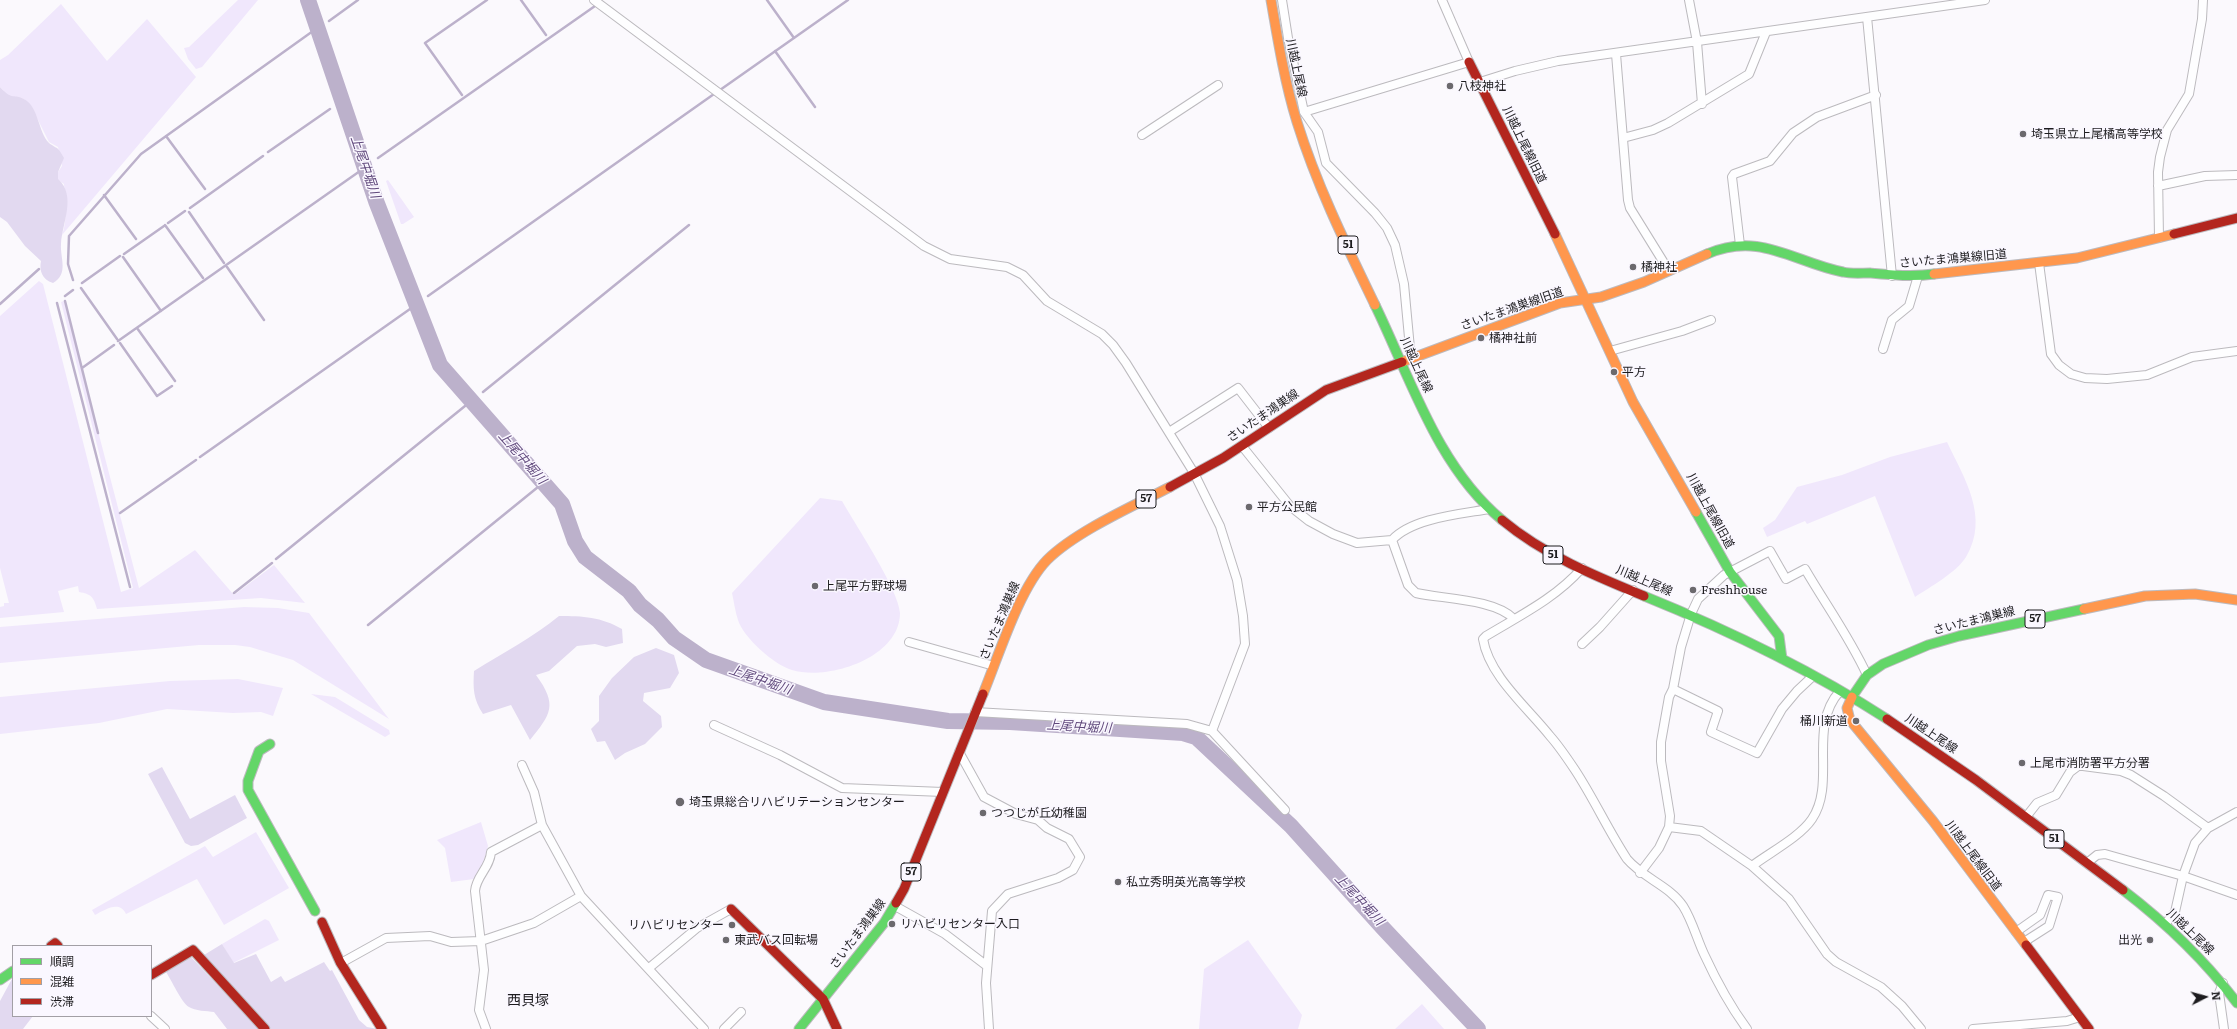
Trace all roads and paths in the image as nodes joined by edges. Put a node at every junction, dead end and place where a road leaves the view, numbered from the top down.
1 (594, 0) edge
2 (1271, 0) edge
3 (1282, 0) edge
4 (1442, 0) edge
5 (1689, 0) edge
6 (1985, 0) edge
7 (2203, 0) edge
8 (1867, 17) junction
9 (1766, 32) junction
10 (1697, 42) junction
11 (1616, 54) junction
12 (1469, 62) junction
13 (1480, 82) junction
14 (1218, 85) dead end
15 (1876, 95) junction
16 (1702, 104) junction
17 (1304, 112) junction
18 (1142, 135) dead end
19 (1623, 138) junction
20 (2237, 175) edge
21 (2158, 186) junction
22 (2237, 218) edge
23 (2159, 238) junction
24 (1740, 245) junction
25 (2040, 263) junction
26 (1669, 271) junction
27 (1892, 276) junction
28 (1918, 276) junction
29 (1587, 299) junction
30 (1711, 320) dead end
31 (1883, 349) dead end
32 (1610, 351) junction
33 (2237, 351) edge
34 (1411, 359) junction
35 (1402, 362) junction
36 (1269, 428) junction
37 (1169, 432) junction
38 (1242, 446) junction
39 (1194, 474) junction
40 (1489, 509) junction
41 (1392, 540) junction
42 (1582, 568) junction
43 (1730, 572) junction
44 (1634, 590) junction
45 (2237, 600) edge
46 (1691, 614) junction
47 (1514, 619) junction
48 (910, 642) dead end
49 (1582, 644) dead end
50 (1782, 659) junction
51 (994, 666) junction
52 (1867, 675) junction
53 (1813, 676) junction
54 (1673, 689) junction
55 (1840, 691) junction
56 (1852, 697) junction
57 (974, 715) junction
58 (714, 725) dead end
59 (1212, 731) junction
60 (270, 744) dead end
61 (959, 752) junction
62 (522, 764) dead end
63 (943, 792) junction
64 (1285, 810) dead end
65 (2237, 812) edge
66 (2026, 817) junction
67 (542, 825) junction
68 (1670, 827) junction
69 (2208, 828) junction
70 (2087, 863) junction
71 (1752, 866) junction
72 (1640, 873) junction
73 (2183, 876) junction
74 (2237, 895) edge
75 (581, 896) junction
76 (895, 906) junction
77 (731, 909) joint
78 (315, 911) dead end
79 (322, 922) dead end
80 (2166, 923) junction
81 (2016, 932) junction
82 (481, 941) junction
83 (2024, 942) junction
84 (341, 963) junction
85 (987, 966) junction
86 (649, 968) junction
87 (12, 972) edge
88 (152, 974) edge
89 (0, 980) edge
90 (2223, 983) junction
91 (823, 999) junction
92 (2237, 1003) edge
93 (741, 1012) dead end
94 (152, 1017) edge
95 (2080, 1017) junction
96 (165, 1029) edge
97 (265, 1029) edge
98 (382, 1029) edge
99 (486, 1029) edge
100 (704, 1029) edge
101 (724, 1029) edge
102 (799, 1029) edge
103 (837, 1029) edge
104 (988, 1029) edge
105 (1747, 1029) edge
106 (1921, 1029) edge
107 (1973, 1029) edge
108 (2089, 1029) edge
109 (2224, 1029) edge

1 - 37 street
2 - 35 main road, 川越上尾線 / 51
3 - 17 street
4 - 12 street, 川越上尾線旧道
5 - 10 street
6 - 8 street
7 - 21 street
8 - 9 street
8 - 15 street
9 - 10 street
9 - 16 street
10 - 11 street
10 - 16 street
11 - 13 street
11 - 19 street
12 - 13 main road, 川越上尾線旧道
12 - 17 street
13 - 29 main road, 川越上尾線旧道
14 - 18 street
15 - 24 street
15 - 27 street
16 - 19 street
17 - 34 street
19 - 26 street
20 - 21 street
21 - 23 street
22 - 23 main road, さいたま鴻巣線旧道
23 - 25 main road, さいたま鴻巣線旧道
24 - 26 main road, さいたま鴻巣線旧道
24 - 27 main road, さいたま鴻巣線旧道
25 - 28 main road, さいたま鴻巣線旧道
25 - 33 street
26 - 29 main road, さいたま鴻巣線旧道
27 - 28 main road, さいたま鴻巣線旧道
28 - 31 street
29 - 32 main road, 川越上尾線旧道
29 - 34 main road, さいたま鴻巣線旧道
30 - 32 street
32 - 43 main road, 川越上尾線旧道
34 - 35 main road, さいたま鴻巣線旧道
35 - 36 main road, さいたま鴻巣線 / 57
35 - 40 main road, 川越上尾線 / 51
36 - 37 street
36 - 38 main road, さいたま鴻巣線 / 57
37 - 39 street
38 - 39 main road, さいたま鴻巣線 / 57
38 - 41 street
39 - 51 main road, さいたま鴻巣線 / 57
39 - 59 street
40 - 41 street
40 - 42 main road, 川越上尾線 / 51
41 - 47 street
42 - 44 main road, 川越上尾線 / 51
42 - 47 street
43 - 46 street
43 - 50 main road, 川越上尾線旧道
43 - 52 street
44 - 46 main road, 川越上尾線 / 51
44 - 49 street
45 - 52 main road, さいたま鴻巣線 / 57
46 - 50 main road, 川越上尾線 / 51
46 - 54 street
47 - 72 street
48 - 51 street
50 - 53 main road, 川越上尾線 / 51
51 - 57 main road, さいたま鴻巣線 / 57
52 - 56 main road, さいたま鴻巣線 / 57
53 - 54 street
53 - 55 main road, 川越上尾線 / 51
54 - 68 street
55 - 56 main road, 川越上尾線 / 51
55 - 71 street
56 - 66 main road, 川越上尾線 / 51
56 - 81 main road, 川越上尾線旧道
57 - 59 street
57 - 61 main road, さいたま鴻巣線 / 57
58 - 63 street
59 - 64 street
60 - 78 main road
61 - 63 main road, さいたま鴻巣線 / 57
61 - 85 street
62 - 67 street
63 - 76 main road, さいたま鴻巣線 / 57
65 - 69 street
66 - 69 street
66 - 70 main road, 川越上尾線 / 51
67 - 75 street
67 - 82 street
68 - 71 street
68 - 72 street
69 - 73 street
70 - 73 street
70 - 80 main road, 川越上尾線 / 51
71 - 106 street
72 - 105 street
73 - 74 street
73 - 80 street
75 - 82 street
75 - 86 street
76 - 85 street
76 - 91 main road, さいたま鴻巣線 / 57
77 - 86 street
77 - 91 main road
79 - 84 main road
80 - 90 main road, 川越上尾線 / 51
81 - 83 main road, 川越上尾線旧道
81 - 83 street
82 - 84 street
82 - 99 street
83 - 95 main road, 川越上尾線旧道
84 - 98 main road
85 - 104 street
86 - 100 street
87 - 89 main road
88 - 97 main road
90 - 92 main road, 川越上尾線 / 51
90 - 109 street
91 - 102 main road, さいたま鴻巣線 / 57
91 - 103 main road
93 - 101 street
94 - 96 street
95 - 107 street
95 - 108 main road, 川越上尾線旧道

